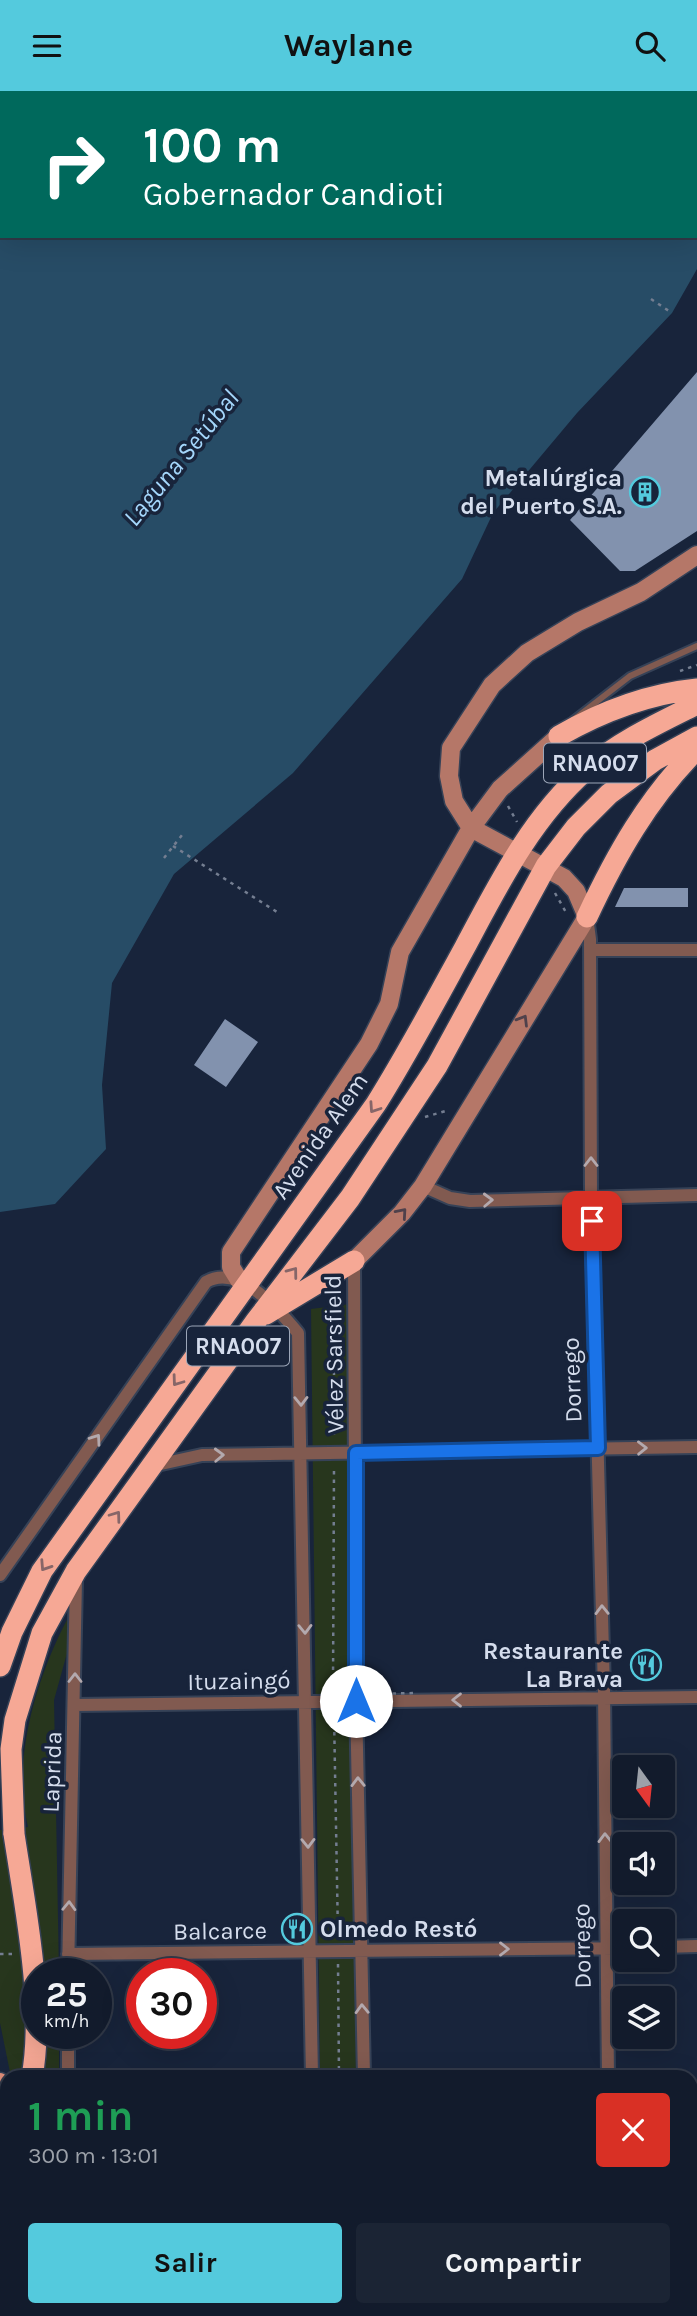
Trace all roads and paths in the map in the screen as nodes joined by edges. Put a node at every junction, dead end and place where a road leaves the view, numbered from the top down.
1 (651, 299) dead end
2 (672, 313) dead end
3 (697, 555) edge
4 (697, 646) edge
5 (697, 689) edge
6 (697, 704) edge
7 (559, 736) junction
8 (697, 737) edge
9 (697, 749) edge
10 (471, 828) junction
11 (182, 835) dead end
12 (173, 846) junction
13 (516, 851) junction
14 (164, 858) dead end
15 (545, 866) junction
16 (278, 912) dead end
17 (587, 917) junction
18 (590, 950) junction
19 (697, 950) edge
20 (423, 1186) junction
21 (697, 1195) edge
22 (591, 1196) junction
23 (354, 1261) junction
24 (243, 1283) junction
25 (268, 1310) junction
26 (334, 1319) dead end
27 (697, 1447) edge
28 (598, 1448) junction
29 (334, 1452) junction
30 (302, 1453) junction
31 (356, 1453) junction
32 (152, 1466) junction
33 (76, 1571) junction
34 (0, 1575) edge
35 (6, 1640) edge
36 (0, 1666) edge
37 (416, 1693) dead end
38 (697, 1697) edge
39 (333, 1698) junction
40 (604, 1700) junction
41 (356, 1701) junction
42 (306, 1702) junction
43 (75, 1705) junction
44 (697, 1946) edge
45 (675, 1947) edge
46 (361, 1949) junction
47 (607, 1949) junction
48 (612, 1949) edge
49 (338, 1950) junction
50 (309, 1951) junction
51 (0, 1954) edge
52 (14, 1954) dead end
53 (68, 1954) junction
54 (68, 1958) edge
55 (68, 2049) edge
56 (33, 2070) edge
57 (68, 2070) edge
58 (312, 2070) edge
59 (339, 2070) edge
60 (364, 2070) edge
61 (608, 2070) edge

1 - 2 path
3 - 10 street
4 - 7 lane
5 - 7 highway
6 - 13 highway, Avenida Alem / RNA007
7 - 10 street
8 - 15 highway, RNA007
9 - 17 highway
10 - 13 street, Dorrego
10 - 24 street
11 - 12 path
12 - 14 path
12 - 16 path
13 - 15 street, Dorrego
13 -> 24 highway, Avenida Alem / RNA007
15 - 17 street, Dorrego
25 -> 15 highway, RNA007
17 - 18 street, Dorrego
20 -> 17 street
18 - 19 street
22 -> 18 street, Dorrego
20 -> 22 street
23 -> 20 street
21 - 22 street
22 - 28 street, Dorrego
23 - 25 highway
23 - 31 street, Vélez Sarsfield
24 - 25 street
34 -> 24 street
24 -> 35 highway, Avenida Alem / RNA007
25 -> 30 street, Vélez Sarsfield
25 - 32 highway, RNA007
26 - 29 path
28 -> 27 street
28 - 31 street
40 -> 28 street, Dorrego
29 - 30 street
29 - 31 street
29 - 39 path
32 -> 30 street
30 -> 42 street, Vélez Sarsfield
31 - 41 street, Vélez Sarsfield
33 -> 32 highway, RNA007
43 -> 33 street, Laprida
33 - 56 highway, RNA007, bridge
35 - 36 highway, Avenida Alem
37 - 39 path, bridge
38 - 40 street, Ituzaingó
39 - 41 street, Ituzaingó
39 - 42 street, Ituzaingó
39 - 49 path
40 -> 41 street, Ituzaingó
47 -> 40 street, Dorrego
46 -> 41 street, Vélez Sarsfield
42 - 43 street, Ituzaingó
42 -> 50 street, Vélez Sarsfield
53 -> 43 street, Laprida
44 - 45 street
46 -> 47 street, Balcarce
46 - 49 street, Balcarce
60 -> 46 street, Vélez Sarsfield
47 - 48 street, Balcarce
47 - 61 street, Dorrego
49 - 50 street, Balcarce
49 - 59 path
50 - 53 street, Balcarce
50 - 58 street, Vélez Sarsfield
51 - 52 path
53 - 54 street, Laprida
55 - 57 street

